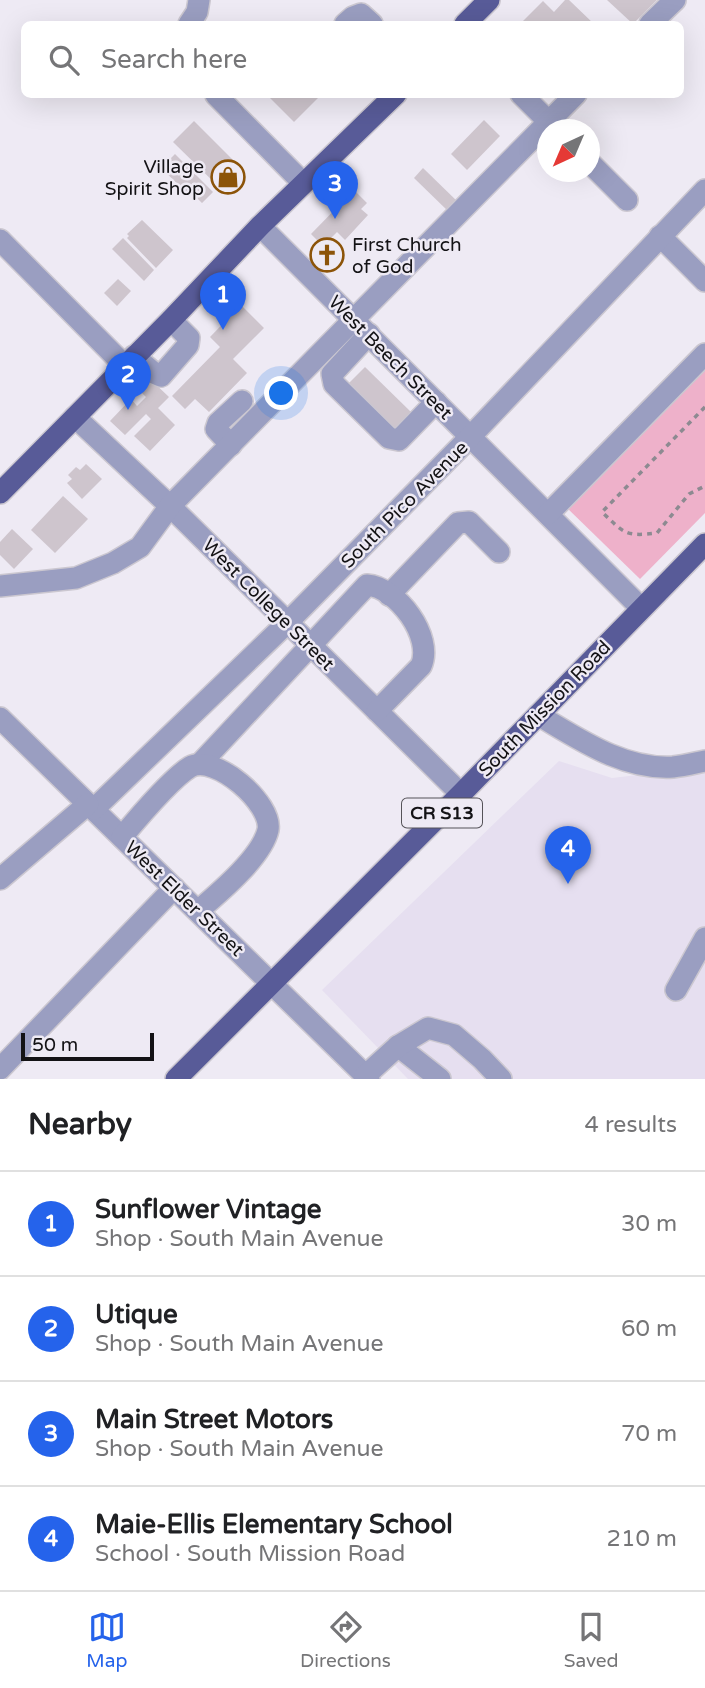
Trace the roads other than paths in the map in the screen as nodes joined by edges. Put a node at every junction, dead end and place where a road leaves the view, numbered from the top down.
1 (199, 0) edge
2 (489, 0) edge
3 (675, 0) edge
4 (191, 21) edge
5 (348, 21) edge
6 (369, 21) edge
7 (468, 21) edge
8 (653, 21) edge
9 (219, 98) edge
10 (389, 98) edge
11 (525, 98) edge
12 (573, 98) edge
13 (547, 119) edge
14 (557, 119) edge
15 (537, 142) edge
16 (600, 173) edge
17 (303, 183) junction
18 (705, 190) edge
19 (626, 200) dead end
20 (260, 226) junction
21 (660, 236) junction
22 (0, 240) edge
23 (705, 281) edge
24 (172, 320) junction
25 (362, 328) junction
26 (705, 354) edge
27 (130, 361) junction
28 (242, 401) dead end
29 (436, 402) junction
30 (75, 417) junction
31 (470, 437) junction
32 (231, 445) junction
33 (0, 492) edge
34 (170, 506) junction
35 (548, 514) junction
36 (705, 544) edge
37 (499, 552) dead end
38 (0, 586) edge
39 (389, 594) junction
40 (641, 608) junction
41 (288, 622) junction
42 (311, 646) junction
43 (377, 711) junction
44 (538, 715) junction
45 (0, 718) edge
46 (705, 761) edge
47 (200, 764) junction
48 (461, 794) junction
49 (91, 806) junction
50 (122, 837) junction
51 (0, 879) edge
52 (174, 888) junction
53 (198, 911) junction
54 (705, 938) edge
55 (270, 982) junction
56 (676, 990) dead end
57 (398, 1046) junction
58 (0, 1069) edge
59 (367, 1077) edge
60 (176, 1079) edge
61 (440, 1079) edge
62 (501, 1079) edge

1 - 4 street
2 - 7 main road
3 - 8 street
5 - 6 street
9 - 17 street
10 - 17 main road
11 - 13 street
12 - 14 street
15 - 25 street
16 - 19 street
17 - 20 main road
18 - 21 street, South Pico Avenue
20 - 24 main road
20 - 25 street, West Beech Street
21 - 23 street
21 - 31 street, South Pico Avenue
22 - 27 street
24 - 27 main road
24 - 27 street
25 - 29 street, West Beech Street
25 - 29 street
25 - 32 street
26 - 35 street
27 - 30 main road
28 - 32 street
29 - 31 street, West Beech Street
30 - 33 main road
30 - 34 street, West College Street
31 - 35 street, West Beech Street
31 - 41 street, South Pico Avenue
32 - 34 street
34 - 38 street
34 - 41 street, West College Street
35 - 40 street, West Beech Street
36 - 40 main road, South Mission Road / CR S13
37 - 39 street
39 - 42 street
39 - 43 street
40 - 44 main road, South Mission Road / CR S13
41 - 42 street, West College Street
41 - 49 street, South Pico Avenue
42 - 43 street, West College Street
42 - 47 street
43 - 48 street, West College Street
44 - 46 street
44 - 48 main road, South Mission Road / CR S13
45 - 49 street, West Elder Street
47 - 50 street
47 - 53 street
48 - 55 main road, South Mission Road / CR S13
49 - 50 street, West Elder Street
49 - 51 street, South Pico Avenue
50 - 52 street, West Elder Street
52 - 53 street, West Elder Street
52 - 58 street
53 - 55 street, West Elder Street
54 - 56 street
55 - 59 street, West Elder Street
55 - 60 main road, South Mission Road / CR S13
57 - 59 street
57 - 61 street
57 - 62 street

